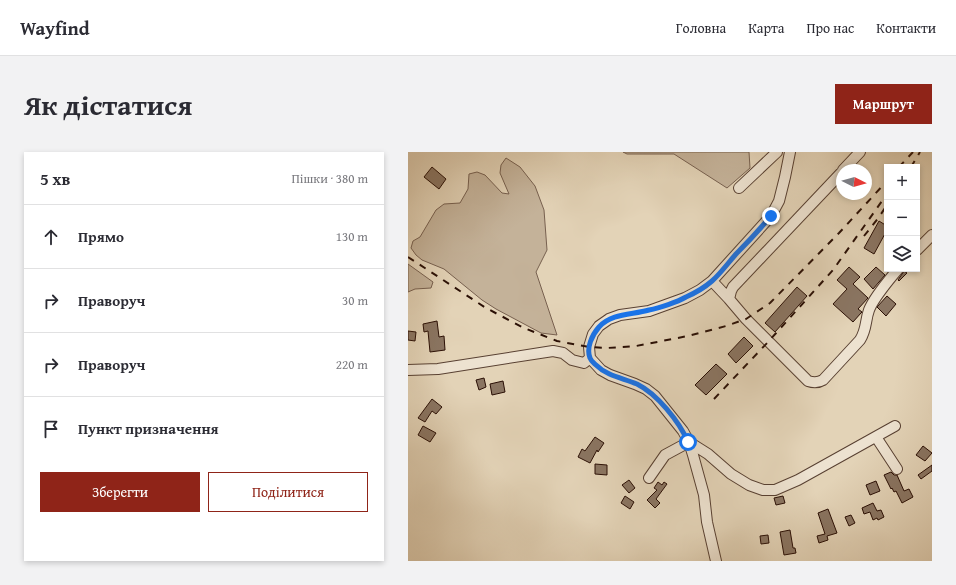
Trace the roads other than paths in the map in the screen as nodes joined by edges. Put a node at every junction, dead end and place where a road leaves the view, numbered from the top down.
1 (776, 152) edge
2 (790, 152) edge
3 (860, 152) edge
4 (849, 164) edge
5 (836, 178) edge
6 (739, 188) dead end
7 (932, 235) edge
8 (920, 247) edge
9 (896, 272) edge
10 (712, 281) junction
11 (729, 299) junction
12 (590, 358) junction
13 (408, 370) edge
14 (895, 426) dead end
15 (876, 437) junction
16 (688, 442) junction
17 (897, 469) dead end
18 (649, 478) dead end
19 (716, 561) edge

1 - 6 street
2 - 10 street
3 - 4 street
5 - 11 street
7 - 8 street
9 - 11 street
10 - 11 street
10 - 12 street
12 - 13 street
12 - 16 street
14 - 15 street
15 - 16 street
15 - 17 street
16 - 18 street
16 - 19 street

